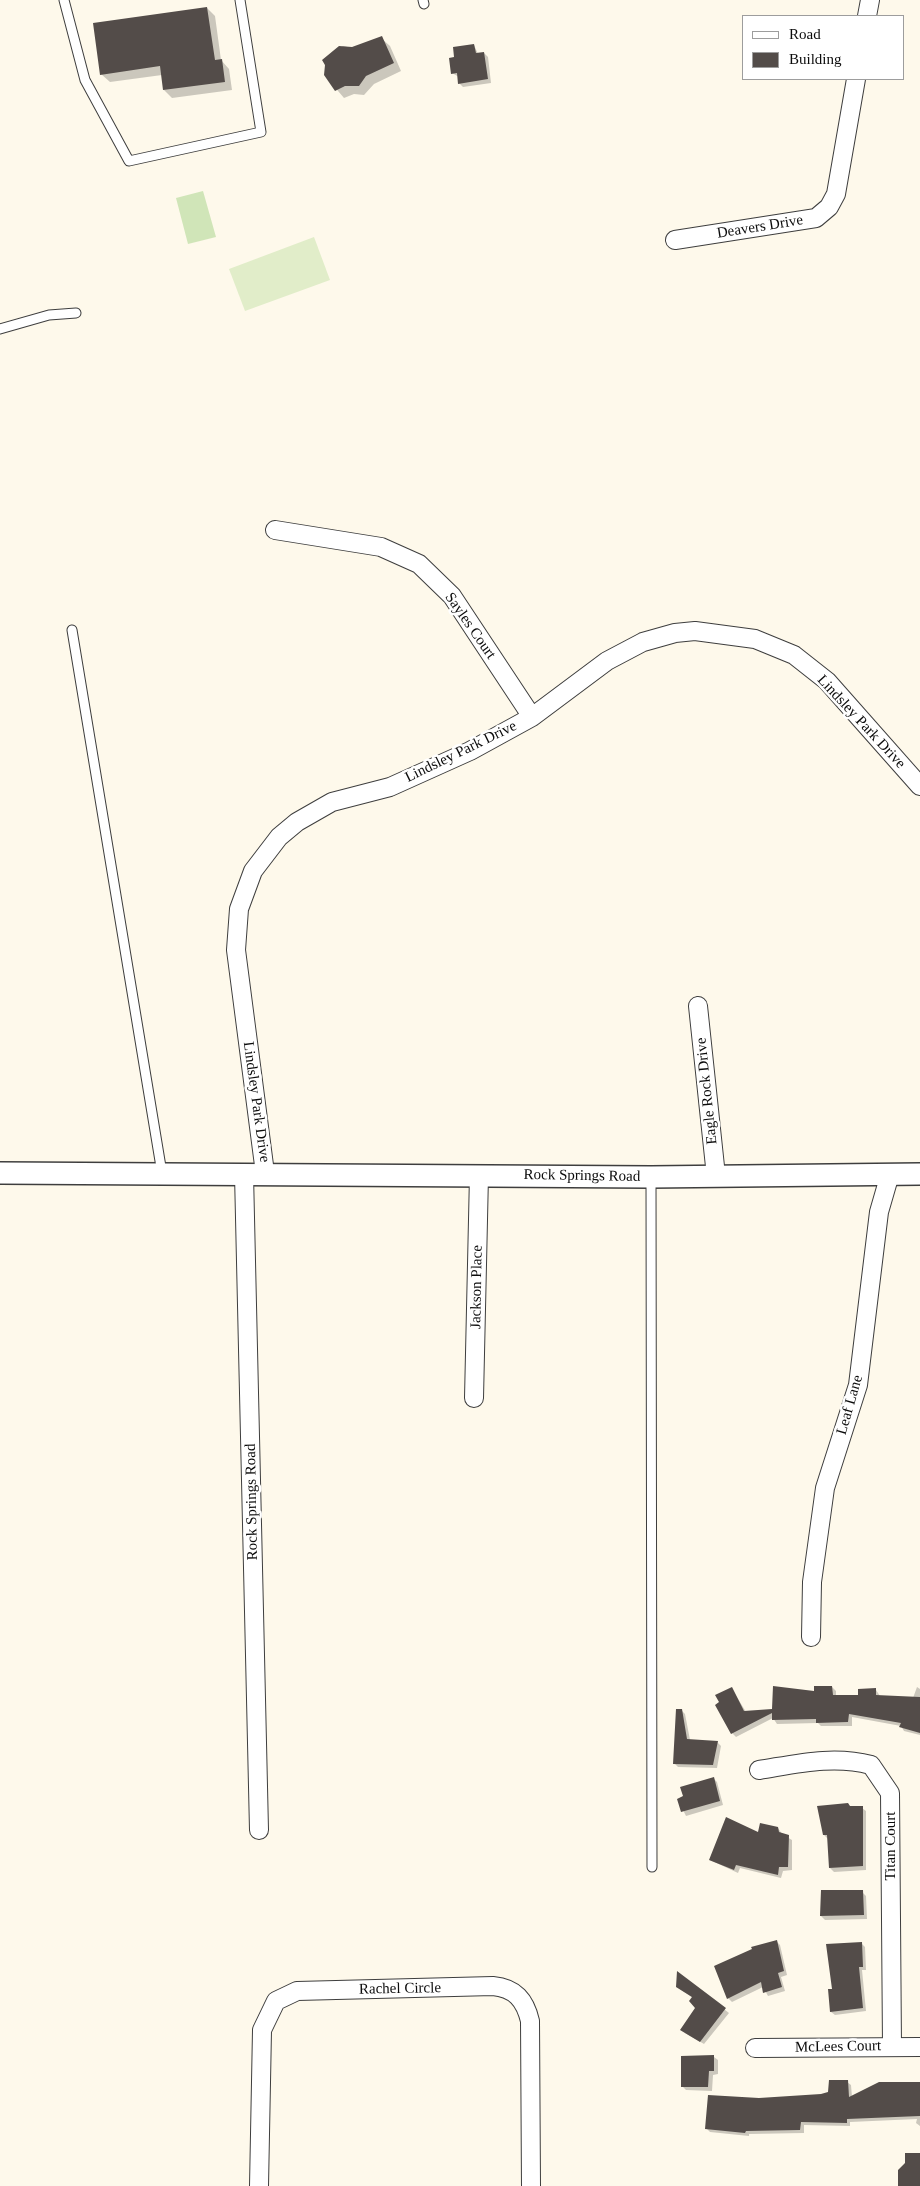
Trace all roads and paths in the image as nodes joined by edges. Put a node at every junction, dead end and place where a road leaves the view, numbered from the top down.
1 (64, 0) edge
2 (240, 0) edge
3 (870, 0) edge
4 (867, 15) edge
5 (856, 80) edge
6 (675, 240) dead end
7 (76, 313) dead end
8 (0, 329) edge
9 (274, 530) dead end
10 (72, 630) dead end
11 (532, 717) junction
12 (920, 786) edge
13 (698, 1006) dead end
14 (0, 1173) edge
15 (162, 1173) junction
16 (266, 1173) junction
17 (244, 1174) junction
18 (890, 1174) junction
19 (920, 1174) edge
20 (479, 1175) junction
21 (716, 1176) junction
22 (651, 1177) junction
23 (474, 1398) dead end
24 (811, 1636) dead end
25 (758, 1770) dead end
26 (259, 1830) dead end
27 (652, 1867) dead end
28 (892, 2047) junction
29 (920, 2047) edge
30 (756, 2048) dead end
31 (259, 2186) edge
32 (531, 2186) edge

1 - 2 lane
3 - 4 street
5 - 6 street, Deavers Drive
7 - 8 lane
9 - 11 street, Sayles Court
10 - 15 lane
11 - 12 street, Lindsley Park Drive
11 - 16 street, Lindsley Park Drive
13 - 21 street, Eagle Rock Drive
14 - 15 street, Rock Springs Road
15 - 17 street, Rock Springs Road
16 - 17 street, Rock Springs Road
16 - 20 street, Rock Springs Road
17 - 26 street, Rock Springs Road
18 - 19 street, Rock Springs Road
18 - 21 street, Rock Springs Road
18 - 24 street, Leaf Lane
20 - 22 street, Rock Springs Road
20 - 23 street, Jackson Place
21 - 22 street, Rock Springs Road
22 - 27 lane
25 - 28 street, Titan Court
28 - 29 street, McLees Court
28 - 30 street, McLees Court
31 - 32 street, Rachel Circle

